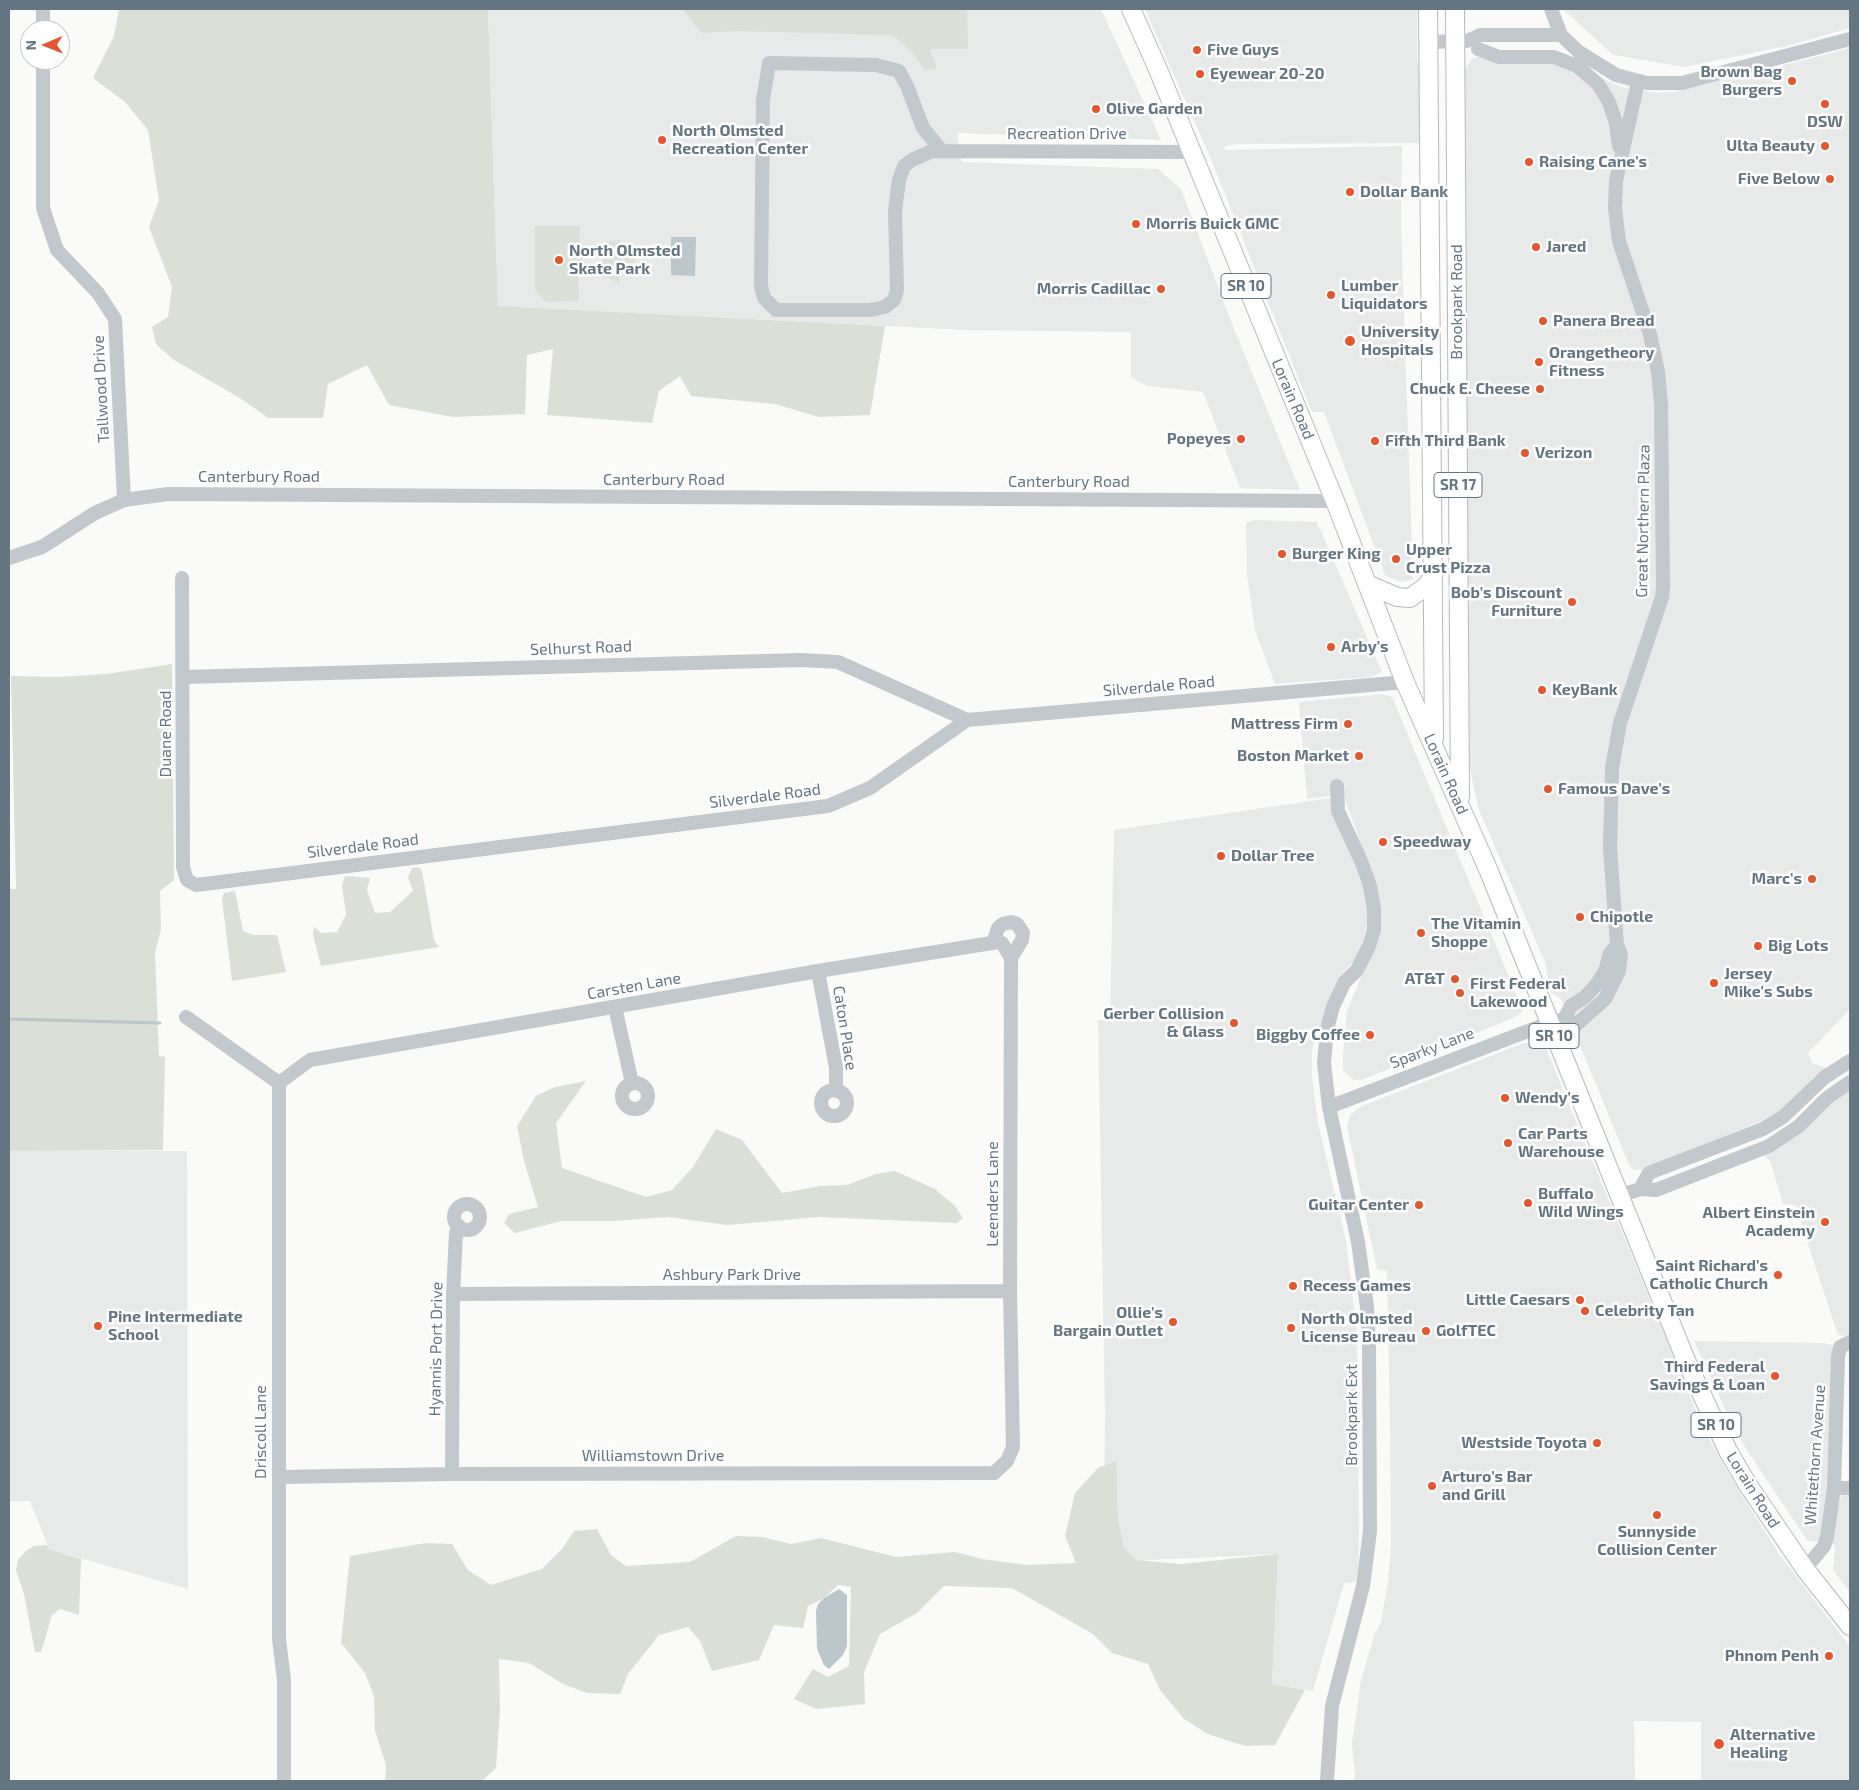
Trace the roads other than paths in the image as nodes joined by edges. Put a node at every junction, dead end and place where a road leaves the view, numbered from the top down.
1 (1131, 9) edge
2 (1428, 9) edge
3 (1455, 9) edge
4 (1551, 9) edge
5 (1561, 35) junction
6 (1850, 39) edge
7 (1428, 42) junction
8 (1467, 44) junction
9 (1575, 49) junction
10 (43, 70) edge
11 (1638, 82) junction
12 (942, 151) junction
13 (1192, 152) junction
14 (1621, 157) junction
15 (124, 500) junction
16 (1335, 501) junction
17 (9, 558) edge
18 (1433, 577) junction
19 (182, 578) dead end
20 (1367, 584) junction
21 (184, 677) junction
22 (1405, 682) junction
23 (967, 720) junction
24 (1434, 747) junction
25 (1338, 786) dead end
26 (1460, 805) junction
27 (196, 885) joint
28 (998, 943) junction
29 (1011, 958) junction
30 (818, 971) junction
31 (615, 1007) junction
32 (186, 1016) dead end
33 (1556, 1021) junction
34 (1850, 1061) edge
35 (1850, 1082) edge
36 (279, 1083) junction
37 (632, 1083) dead end
38 (836, 1091) dead end
39 (1329, 1108) junction
40 (1640, 1188) junction
41 (1619, 1196) junction
42 (458, 1226) dead end
43 (1010, 1291) junction
44 (453, 1294) junction
45 (1850, 1342) edge
46 (1013, 1447) joint
47 (452, 1474) junction
48 (279, 1477) junction
49 (1834, 1488) junction
50 (1850, 1488) edge
51 (1805, 1569) junction
52 (1850, 1626) edge
53 (284, 1781) edge
54 (1327, 1781) edge

1 - 13 main road, Lorain Road / SR 10
2 - 7 main road, Brookpark Road / SR 17
3 - 8 main road, Brookpark Road / SR 17
4 - 5 street
5 - 8 street
5 - 9 street
6 - 11 street
7 - 8 street
7 - 18 main road, Brookpark Road / SR 17
8 - 9 street
8 - 14 street, Great Northern Plaza
8 - 26 main road, Brookpark Road / SR 17
9 - 11 street
10 - 15 street, Tallwood Drive
11 - 14 street, Great Northern Plaza
12 - 12 street, Recreation Drive
12 - 13 street, Recreation Drive
13 - 16 main road, Lorain Road / SR 10
14 - 33 street, Great Northern Plaza
15 - 16 street, Canterbury Road
15 - 17 street, Canterbury Road
16 - 20 main road, Lorain Road / SR 10
18 - 20 main road
18 - 24 main road, Brookpark Road / SR 17
19 - 21 street, Duane Road
20 - 22 main road, Lorain Road / SR 10
21 - 23 street, Selhurst Road
21 - 27 street, Duane Road
22 - 23 street, Silverdale Road
22 - 24 main road, Lorain Road / SR 10
23 - 27 street, Silverdale Road
24 - 26 main road, Lorain Road / SR 10
25 - 39 street, Brookpark Ext
26 - 33 main road, Lorain Road / SR 10
28 - 29 street
28 - 29 street
28 - 30 street, Carsten Lane
29 - 43 street, Leenders Lane
30 - 31 street, Carsten Lane
30 - 38 street, Caton Place
31 - 36 street, Carsten Lane
31 - 37 street
32 - 36 street
33 - 39 street, Sparky Lane
33 - 41 main road, Lorain Road / SR 10
34 - 40 street
35 - 40 street
36 - 48 street, Driscoll Lane
39 - 54 street, Brookpark Ext
40 - 41 street
41 - 51 main road, Lorain Road / SR 10
42 - 44 street, Hyannis Port Drive
43 - 44 street, Ashbury Park Drive
43 - 46 street, Leenders Lane
44 - 47 street, Hyannis Port Drive
45 - 49 street, Whitethorn Avenue
46 - 47 street, Williamstown Drive
47 - 48 street, Williamstown Drive
48 - 53 street, Driscoll Lane
49 - 50 street
49 - 51 street, Whitethorn Avenue
51 - 52 main road, Lorain Road / SR 10

